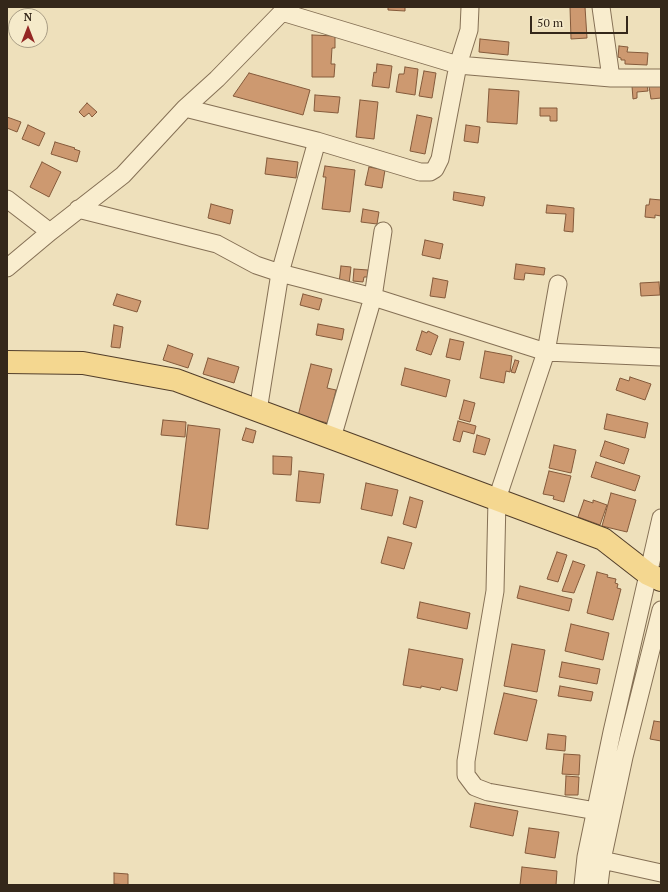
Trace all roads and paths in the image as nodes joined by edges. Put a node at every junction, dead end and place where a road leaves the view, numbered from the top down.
1 (470, 7) edge
2 (601, 7) edge
3 (284, 10) edge
4 (458, 66) junction
5 (611, 78) junction
6 (661, 78) edge
7 (185, 108) junction
8 (317, 141) junction
9 (7, 199) edge
10 (78, 209) junction
11 (383, 231) dead end
12 (50, 232) junction
13 (7, 268) edge
14 (280, 273) junction
15 (558, 284) dead end
16 (373, 297) junction
17 (546, 352) junction
18 (661, 357) edge
19 (7, 362) edge
20 (258, 411) junction
21 (332, 438) junction
22 (497, 499) junction
23 (661, 518) edge
24 (655, 577) edge
25 (661, 610) edge
26 (596, 811) junction
27 (602, 860) junction
28 (661, 873) edge
29 (583, 885) edge
30 (599, 885) edge

1 - 4 street
2 - 5 street
3 - 4 street
3 - 7 street
4 - 5 street
4 - 8 street
5 - 6 street
7 - 8 street
7 - 10 street
8 - 14 street
9 - 12 street
10 - 12 street
10 - 14 street
11 - 16 street
12 - 13 street
14 - 16 street
14 - 20 street
15 - 17 street
16 - 17 street
16 - 21 street
17 - 18 street
17 - 22 street
19 - 20 main road
20 - 21 main road
21 - 22 main road
22 - 24 main road
22 - 26 street
23 - 24 street
24 - 26 street
25 - 27 street
26 - 29 street
27 - 28 street
27 - 30 street

